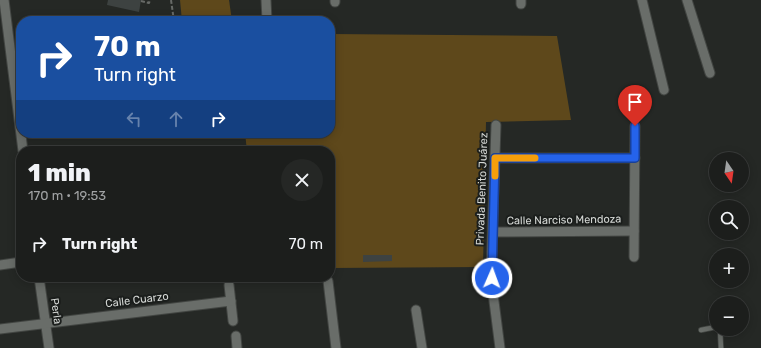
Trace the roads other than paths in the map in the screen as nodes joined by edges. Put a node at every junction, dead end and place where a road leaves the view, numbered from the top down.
1 (4, 0) edge
2 (266, 0) edge
3 (642, 0) edge
4 (687, 0) edge
5 (267, 16) edge
6 (710, 73) dead end
7 (664, 90) dead end
8 (16, 95) edge
9 (496, 125) dead end
10 (635, 126) dead end
11 (495, 158) junction
12 (635, 158) junction
13 (634, 231) junction
14 (493, 232) junction
15 (634, 257) dead end
16 (16, 263) edge
17 (0, 265) edge
18 (40, 282) edge
19 (328, 282) edge
20 (229, 285) dead end
21 (231, 301) junction
22 (416, 310) dead end
23 (233, 321) dead end
24 (46, 323) junction
25 (709, 328) edge
26 (0, 329) edge
27 (701, 330) dead end
28 (236, 336) dead end
29 (720, 336) edge
30 (49, 348) edge
31 (237, 348) edge
32 (336, 348) edge
33 (422, 348) edge
34 (500, 348) edge
35 (721, 348) edge

1 - 8 street
2 - 5 street
3 - 7 street
4 - 6 street
9 - 11 street, Privada Benito Juárez
10 - 12 street
11 - 12 street
11 - 14 street, Privada Benito Juárez
12 - 13 street
13 - 14 street, Calle Narciso Mendoza
13 - 15 street
14 - 34 street, Privada Benito Juárez
16 - 17 street
18 - 24 street, Perla
19 - 32 street
20 - 21 street
21 - 23 street
21 - 24 street, Calle Cuarzo
22 - 33 street
24 - 26 street, Calle Cuarzo
24 - 30 street, Perla
25 - 27 lane
28 - 31 street
29 - 35 lane

